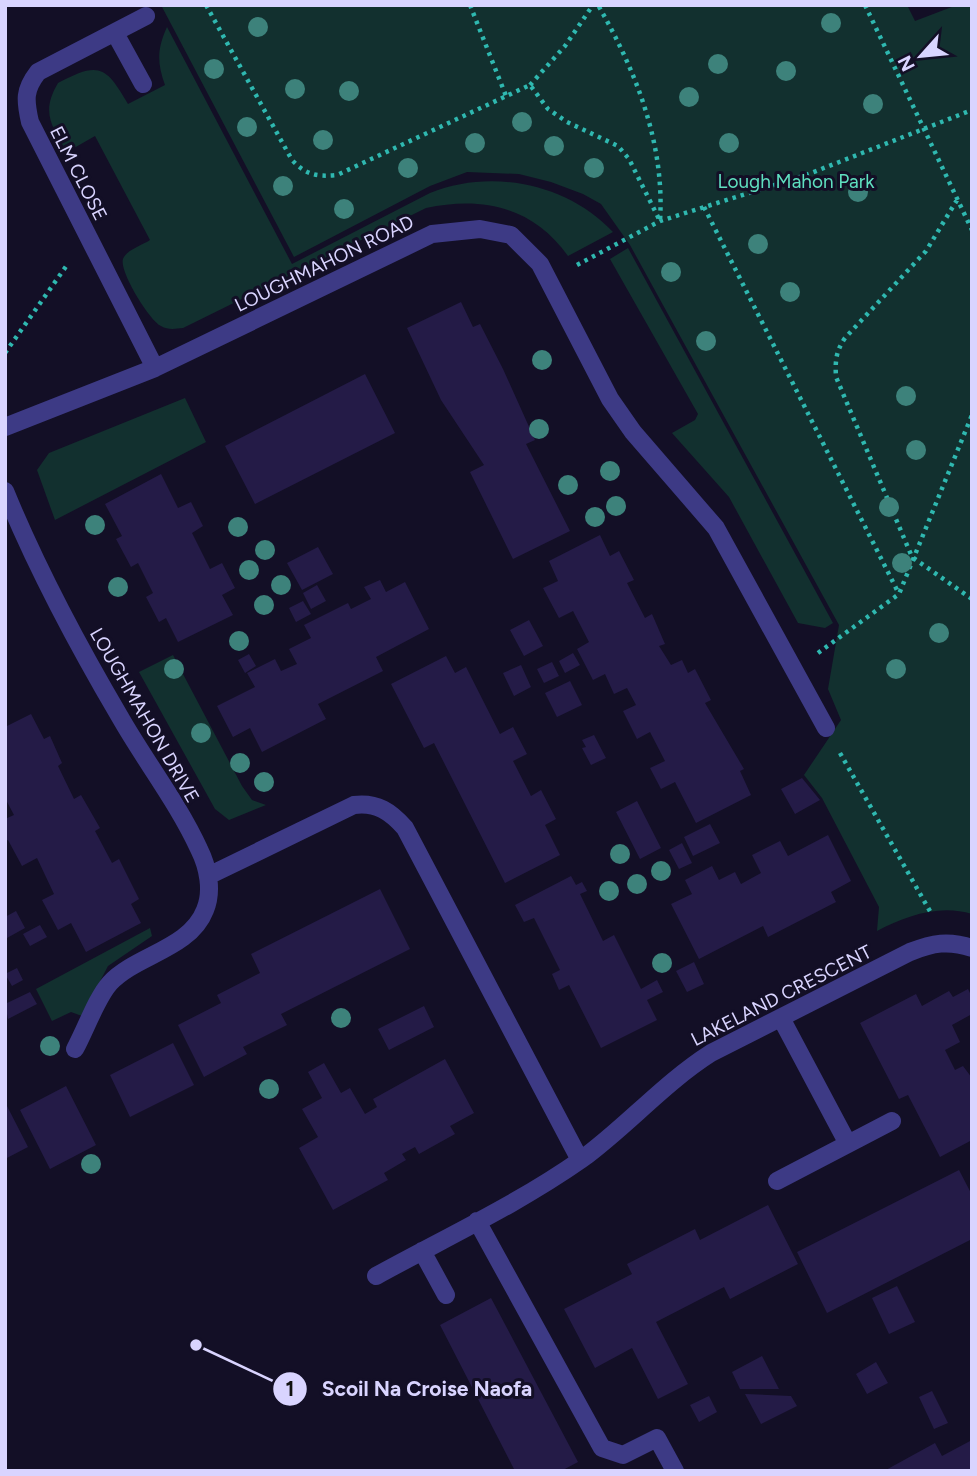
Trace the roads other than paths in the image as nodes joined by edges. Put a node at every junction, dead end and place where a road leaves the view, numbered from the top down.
1 (146, 16) dead end
2 (115, 33) junction
3 (143, 84) dead end
4 (155, 368) junction
5 (5, 427) edge
6 (5, 491) edge
7 (826, 728) road end
8 (208, 876) junction
9 (972, 948) edge
10 (781, 1018) junction
11 (75, 1049) dead end
12 (891, 1121) dead end
13 (848, 1144) junction
14 (580, 1160) junction
15 (777, 1181) dead end
16 (477, 1221) junction
17 (422, 1251) junction
18 (376, 1276) dead end
19 (446, 1296) dead end
20 (675, 1471) edge

1 - 2 street, ELM CLOSE
2 - 3 street
2 - 4 street, ELM CLOSE
4 - 5 street, LOUGHMAHON ROAD
4 - 7 street, LOUGHMAHON ROAD
6 - 8 street, LOUGHMAHON DRIVE
8 - 11 street, LOUGHMAHON DRIVE
8 - 14 street
9 - 10 street, LAKELAND CRESCENT
10 - 13 street
10 - 14 street, LAKELAND CRESCENT
12 - 13 street
13 - 15 street
14 - 16 street, LAKELAND CRESCENT
16 - 17 street, LAKELAND CRESCENT
16 - 20 street
17 - 18 street, LAKELAND CRESCENT
17 - 19 street

